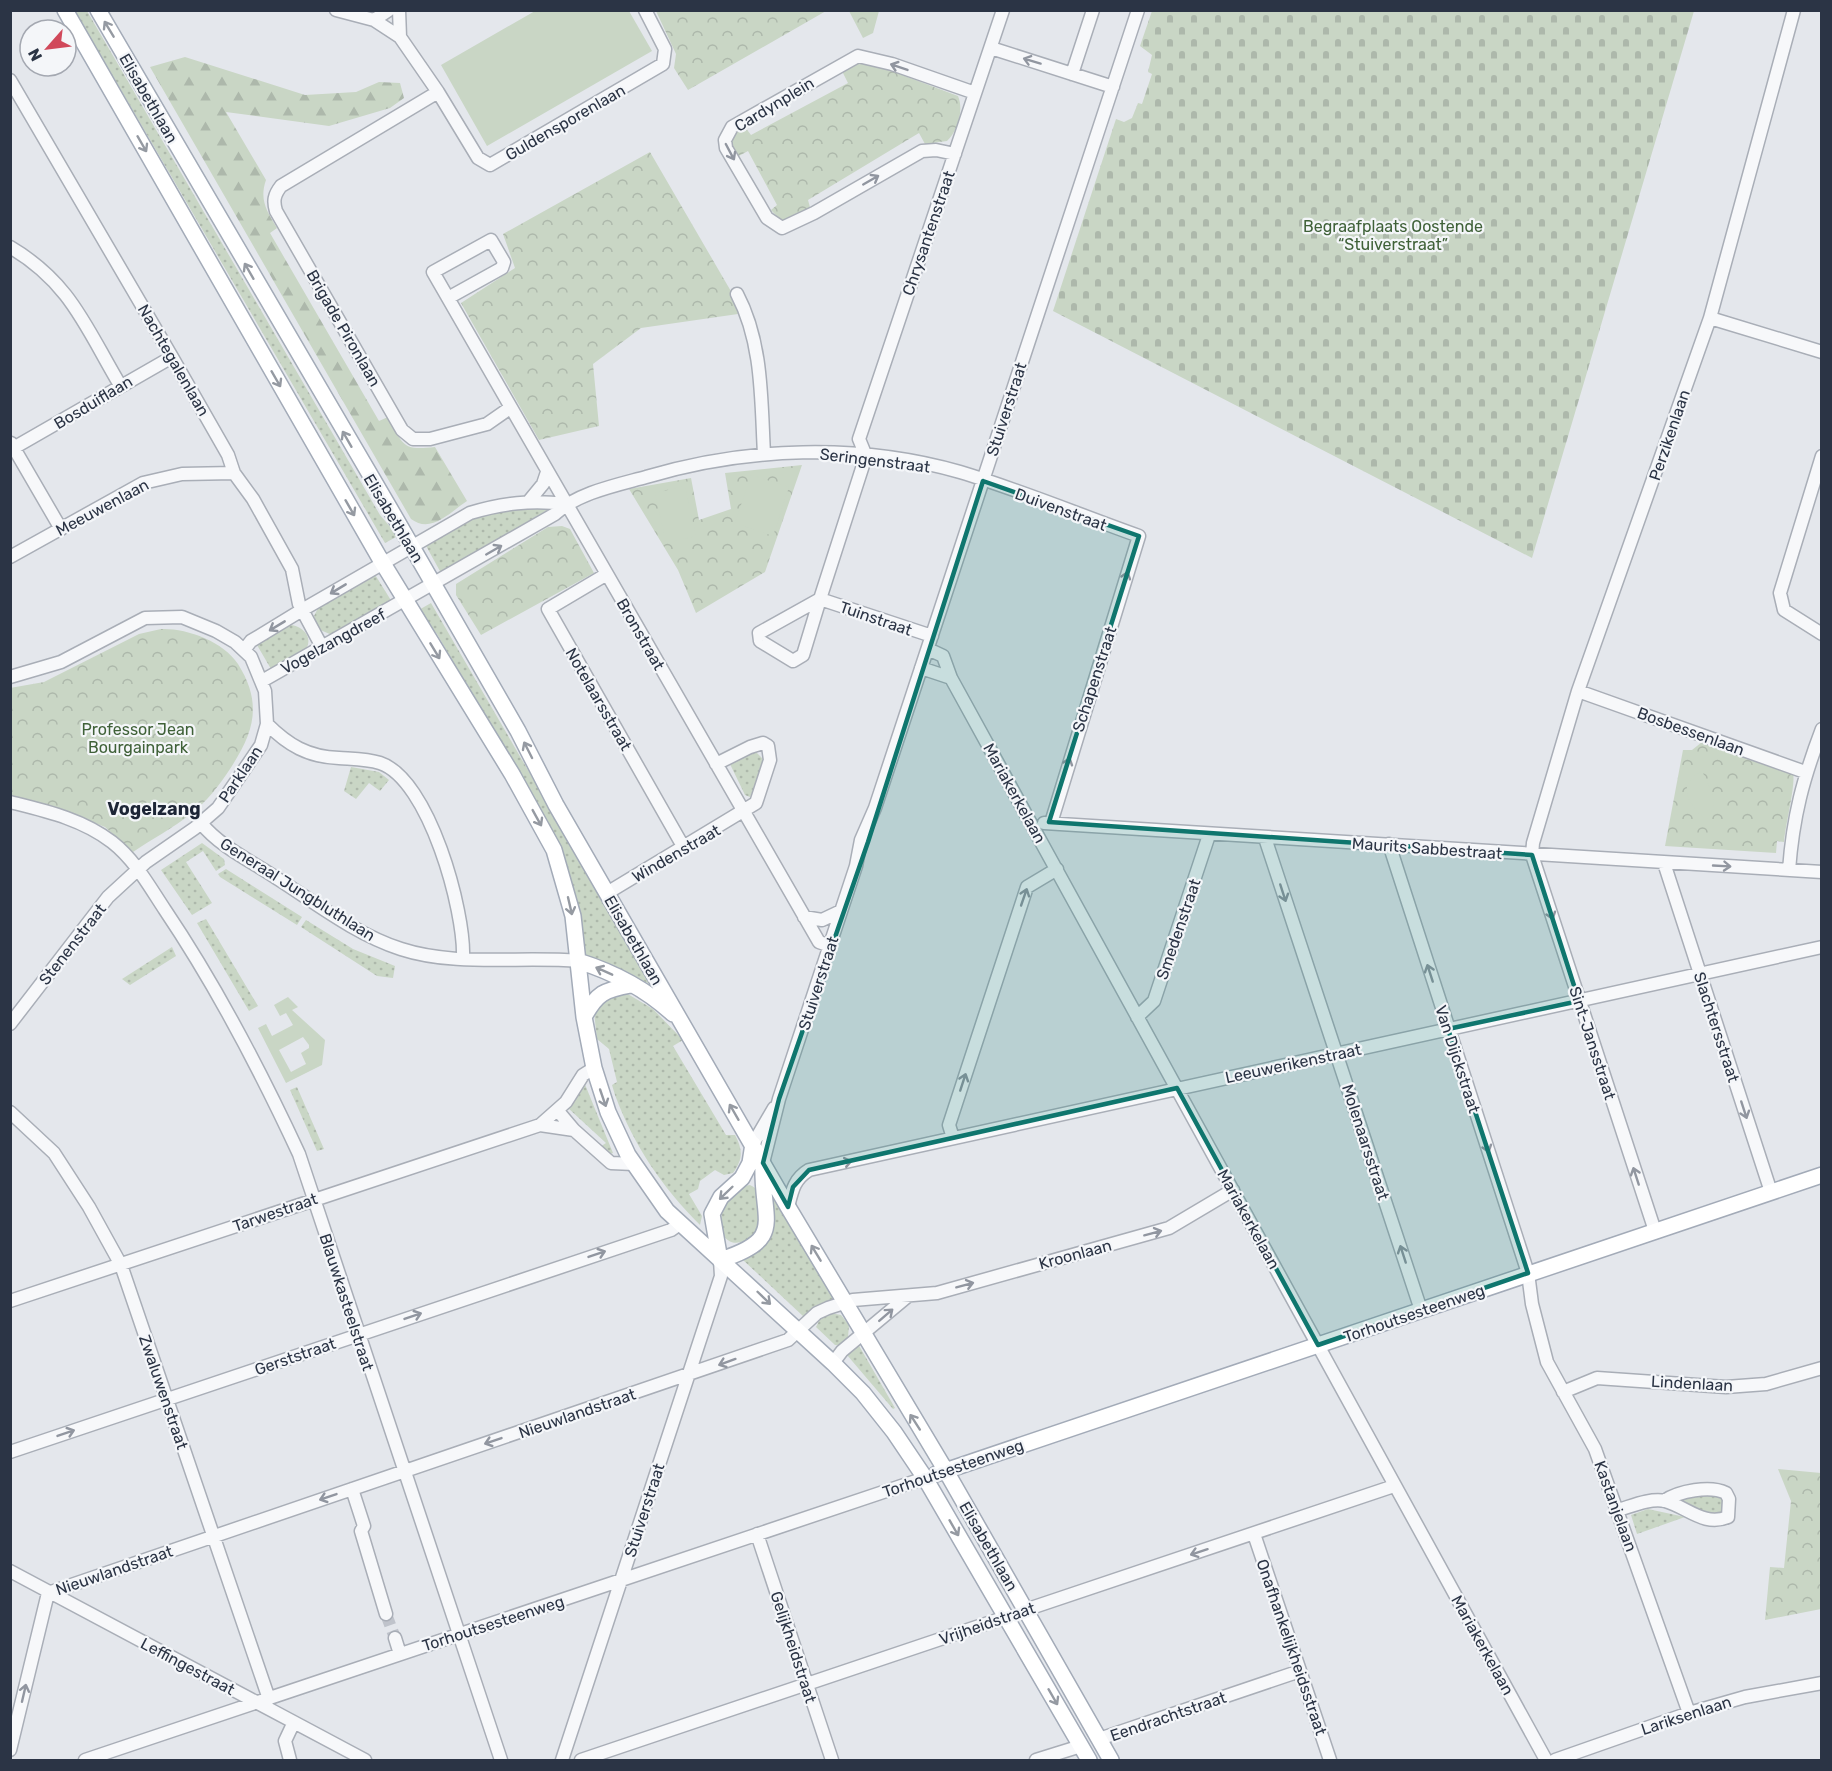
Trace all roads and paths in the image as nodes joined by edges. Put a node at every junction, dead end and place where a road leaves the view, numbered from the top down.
1 (65, 10) edge
2 (98, 10) edge
3 (336, 10) edge
4 (389, 10) edge
5 (399, 10) edge
6 (645, 10) edge
7 (1003, 10) edge
8 (1093, 10) edge
9 (1138, 10) edge
10 (1794, 10) edge
11 (374, 20) junction
12 (400, 37) junction
13 (991, 48) junction
14 (1072, 74) junction
15 (10, 80) edge
16 (1113, 87) junction
17 (438, 92) junction
18 (975, 93) junction
19 (955, 154) junction
20 (10, 247) edge
21 (737, 294) dead end
22 (448, 298) junction
23 (1710, 318) junction
24 (1821, 352) edge
25 (172, 357) junction
26 (120, 385) junction
27 (510, 408) junction
28 (12, 447) edge
29 (765, 454) junction
30 (866, 456) junction
31 (1821, 456) edge
32 (547, 472) junction
33 (234, 473) junction
34 (983, 481) junction
35 (529, 501) junction
36 (566, 504) junction
37 (61, 529) junction
38 (1139, 536) joint
39 (412, 547) junction
40 (10, 557) edge
41 (383, 563) junction
42 (607, 574) junction
43 (433, 584) junction
44 (820, 599) junction
45 (405, 601) junction
46 (302, 610) junction
47 (1821, 634) edge
48 (932, 636) junction
49 (322, 647) junction
50 (244, 650) junction
51 (928, 650) junction
52 (921, 668) junction
53 (10, 677) edge
54 (951, 678) junction
55 (262, 681) junction
56 (1578, 691) junction
57 (267, 724) junction
58 (1821, 729) edge
59 (716, 764) junction
60 (1805, 772) junction
61 (10, 802) edge
62 (744, 813) junction
63 (201, 823) junction
64 (1051, 823) junction
65 (1035, 828) junction
66 (1209, 835) junction
67 (1264, 838) junction
68 (1389, 844) junction
69 (684, 848) junction
70 (1532, 855) junction
71 (1664, 862) junction
72 (138, 869) junction
73 (1057, 869) junction
74 (1789, 870) junction
75 (1821, 872) edge
76 (607, 893) junction
77 (841, 910) junction
78 (804, 917) junction
79 (830, 946) junction
80 (1821, 947) edge
81 (462, 958) junction
82 (578, 961) junction
83 (1700, 974) junction
84 (631, 985) junction
85 (1579, 1001) junction
86 (584, 1017) junction
87 (1137, 1017) junction
88 (10, 1024) edge
89 (686, 1027) junction
90 (1448, 1029) junction
91 (1336, 1053) junction
92 (594, 1068) junction
93 (1177, 1088) junction
94 (779, 1099) junction
95 (558, 1111) junction
96 (10, 1112) edge
97 (540, 1125) junction
98 (574, 1130) junction
99 (952, 1138) junction
100 (753, 1144) junction
101 (763, 1163) junction
102 (634, 1164) junction
103 (1821, 1175) edge
104 (1233, 1190) junction
105 (1771, 1192) junction
106 (313, 1199) junction
107 (788, 1207) junction
108 (681, 1223) junction
109 (1655, 1231) junction
110 (720, 1260) junction
111 (121, 1265) junction
112 (1523, 1275) junction
113 (908, 1296) junction
114 (10, 1301) edge
115 (845, 1303) junction
116 (1421, 1310) junction
117 (799, 1331) junction
118 (357, 1335) junction
119 (864, 1335) junction
120 (1318, 1345) junction
121 (833, 1363) junction
122 (1821, 1368) edge
123 (688, 1376) junction
124 (1563, 1392) junction
125 (167, 1400) junction
126 (10, 1452) edge
127 (404, 1471) junction
128 (946, 1471) junction
129 (925, 1478) junction
130 (1394, 1486) junction
131 (352, 1489) junction
132 (1664, 1501) junction
133 (1618, 1510) junction
134 (757, 1534) junction
135 (1254, 1534) junction
136 (214, 1535) junction
137 (10, 1571) edge
138 (620, 1581) junction
139 (48, 1593) junction
140 (1025, 1610) junction
141 (386, 1614) tunnel mouth
142 (1006, 1617) junction
143 (458, 1635) junction
144 (394, 1638) tunnel mouth
145 (400, 1654) junction
146 (1300, 1671) junction
147 (806, 1683) junction
148 (1821, 1683) edge
149 (269, 1699) junction
150 (256, 1703) junction
151 (1689, 1713) junction
152 (293, 1724) junction
153 (1099, 1739) junction
154 (1081, 1746) junction
155 (10, 1750) edge
156 (85, 1761) edge
157 (290, 1761) edge
158 (365, 1761) edge
159 (501, 1761) edge
160 (562, 1761) edge
161 (581, 1761) edge
162 (832, 1761) edge
163 (1036, 1761) edge
164 (1089, 1761) edge
165 (1111, 1761) edge
166 (1330, 1761) edge
167 (1546, 1761) edge
168 (1555, 1761) edge

1 -> 41 main road, Elisabethlaan
39 -> 2 main road, Elisabethlaan
3 - 11 street
4 - 11 street
5 - 12 street
6 - 17 street, Guldensporenlaan
7 - 13 street, Chrysantenstraat
8 - 14 street
9 - 16 street, Stuiverstraat
10 - 23 street, Perzikenlaan
11 - 12 street
12 - 17 street, Guldensporenlaan
14 -> 13 street
13 - 18 street, Chrysantenstraat
14 - 16 street
15 - 25 street, Nachtegalenlaan
16 - 34 street, Stuiverstraat
17 - 27 street, Brigade Pironlaan
18 - 19 street, Chrysantenstraat
18 -> 19 street, Cardynplein
19 - 30 street, Chrysantenstraat
20 - 26 street
21 - 29 street
22 - 22 street
22 - 27 street
23 - 24 street
23 - 56 street, Perzikenlaan
25 - 26 street, Bosduiflaan
25 - 33 street, Nachtegalenlaan
26 - 28 street, Bosduiflaan
27 - 32 street
28 - 37 street
29 - 30 street, Seringenstraat
29 - 36 street, Seringenstraat
30 - 34 street, Seringenstraat
30 - 44 street
31 - 47 street
32 - 35 street
32 - 36 street
33 - 37 street, Meeuwenlaan
33 - 46 street, Nachtegalenlaan
34 - 38 street, Duivenstraat
34 - 48 street, Stuiverstraat
35 - 36 street, Seringenstraat
35 - 39 street, Seringenstraat
36 - 42 street, Bronstraat
43 -> 36 street, Seringenstraat
37 - 40 street, Meeuwenlaan
64 -> 38 street, Schapenstraat
39 - 41 street, Seringenstraat
39 - 43 main road, Elisabethlaan
41 - 45 main road, Elisabethlaan
41 -> 46 street
42 - 59 street, Bronstraat
42 - 69 street, Notelaarsstraat
43 - 45 street, Seringenstraat
76 -> 43 main road, Elisabethlaan
44 - 44 street
44 - 48 street, Tuinstraat
45 - 49 street, Vogelzangdreef
45 -> 82 main road, Elisabethlaan
46 - 49 street, Nachtegalenlaan
46 -> 50 street
48 - 51 street, Stuiverstraat
49 - 55 street, Vogelzangdreef
50 - 53 street, Parklaan
50 - 55 street, Parklaan
51 - 52 street, Stuiverstraat
51 - 54 street, Mariakerkelaan
52 - 54 street
52 - 77 street, Stuiverstraat
54 - 65 street, Mariakerkelaan
55 - 57 street, Parklaan
56 - 60 street, Bosbessenlaan
56 - 70 street, Perzikenlaan
57 - 63 street, Parklaan
57 - 81 street
58 - 60 street
59 - 62 street, Bronstraat
59 - 62 street
60 - 74 street
61 - 72 street, Blauwkasteelstraat
62 - 69 street, Windenstraat
62 - 78 street, Bronstraat
63 - 72 street, Parklaan
63 - 81 street, Generaal Jungbluthlaan
64 - 65 street, Maurits Sabbestraat
64 - 66 street, Maurits Sabbestraat
65 - 73 street, Mariakerkelaan
66 - 67 street, Maurits Sabbestraat
66 - 87 street, Smedenstraat
67 - 68 street, Maurits Sabbestraat
67 -> 91 street, Molenaarsstraat
68 - 70 street, Maurits Sabbestraat
90 -> 68 street, Van Dijckstraat
69 - 76 street, Windenstraat
70 - 71 street, Maurits Sabbestraat
70 -> 85 street, Sint-Jansstraat
71 -> 74 street, Maurits Sabbestraat
71 - 83 street, Slachtersstraat
72 - 88 street, Stenenstraat
72 - 106 street, Blauwkasteelstraat
73 - 87 street, Mariakerkelaan
99 -> 73 street
74 - 75 street, Maurits Sabbestraat
76 - 89 main road, Elisabethlaan
77 - 78 street
77 - 79 street, Stuiverstraat
78 - 79 street, Bronstraat
79 - 94 street, Stuiverstraat
80 - 83 street, Leeuwerikenstraat
81 - 82 street, Generaal Jungbluthlaan
84 -> 82 main road, Elisabethlaan
82 - 86 main road, Elisabethlaan
83 - 85 street, Leeuwerikenstraat
83 -> 105 street, Slachtersstraat
84 - 86 main road, Elisabethlaan
84 - 89 main road, Elisabethlaan
85 - 90 street, Leeuwerikenstraat
109 -> 85 street, Sint-Jansstraat
86 - 92 main road, Elisabethlaan
87 - 93 street, Mariakerkelaan
100 -> 89 main road, Elisabethlaan
90 - 91 street, Leeuwerikenstraat
90 -> 112 street, Van Dijckstraat
91 - 93 street, Leeuwerikenstraat
116 -> 91 street, Molenaarsstraat
92 - 95 street, Tarwestraat
92 -> 102 main road, Elisabethlaan
93 - 99 street, Leeuwerikenstraat
93 - 104 street, Mariakerkelaan
94 - 100 street, Stuiverstraat
94 - 101 street, Stuiverstraat
95 - 97 street, Tarwestraat
95 - 98 street
96 - 111 street, Zwaluwenstraat
97 - 98 street, Tarwestraat
97 - 106 street, Tarwestraat
98 - 102 street
107 -> 99 street, Leeuwerikenstraat
100 - 101 main road, Elisabethlaan
100 -> 110 main road
101 - 107 main road, Elisabethlaan
101 - 110 main road, Elisabethlaan
102 - 108 main road, Elisabethlaan
103 - 105 main road, Torhoutsesteenweg
113 -> 104 street, Kroonlaan
104 - 120 street, Mariakerkelaan
105 - 109 main road, Torhoutsesteenweg
106 - 111 street, Tarwestraat
106 - 118 street, Blauwkasteelstraat
115 -> 107 main road, Elisabethlaan
108 - 110 main road, Elisabethlaan
118 -> 108 street, Gerststraat
109 - 112 main road, Torhoutsesteenweg
110 -> 117 main road, Elisabethlaan
110 - 123 street, Stuiverstraat
111 - 114 street, Tarwestraat
111 - 125 street, Zwaluwenstraat
112 - 116 main road, Torhoutsesteenweg
112 - 124 street, Kastanjelaan
113 - 115 street, Kroonlaan
119 -> 113 street
115 - 117 street
115 - 119 main road, Elisabethlaan
116 - 120 main road, Torhoutsesteenweg
117 - 121 main road, Elisabethlaan
117 -> 123 street, Nieuwlandstraat
118 - 125 street, Gerststraat
118 - 127 street, Blauwkasteelstraat
119 - 121 street
128 -> 119 main road, Elisabethlaan
120 - 128 main road, Torhoutsesteenweg
120 - 130 street, Mariakerkelaan
121 - 129 main road, Elisabethlaan
122 - 124 street, Lindenlaan
123 -> 127 street, Nieuwlandstraat
123 - 138 street, Stuiverstraat
124 - 133 street, Kastanjelaan
126 -> 125 street, Gerststraat
125 - 136 street, Zwaluwenstraat
127 - 131 street, Nieuwlandstraat
127 - 143 street, Blauwkasteelstraat
128 - 129 main road, Torhoutsesteenweg
128 - 140 main road, Elisabethlaan
129 - 134 street, Torhoutsesteenweg
129 -> 142 main road, Elisabethlaan
130 - 135 street, Vrijheidstraat
130 - 167 street, Mariakerkelaan
131 -> 136 street, Nieuwlandstraat
131 - 141 street
132 - 132 street
132 - 133 street
133 - 151 street, Kastanjelaan
134 - 138 street, Torhoutsesteenweg
134 - 147 street, Gelijkheidstraat
135 -> 140 street, Vrijheidstraat
135 - 146 street, Onafhankelijkheidsstraat
136 - 139 street, Nieuwlandstraat
136 - 149 street, Zwaluwenstraat
137 - 139 street, Leffingestraat
138 - 143 street, Torhoutsesteenweg
138 - 160 street, Stuiverstraat
139 - 150 street, Leffingestraat
155 -> 139 street
140 - 142 main road, Vrijheidstraat
140 - 153 main road, Elisabethlaan
142 - 147 street, Vrijheidstraat
142 -> 154 main road, Elisabethlaan
143 - 145 street, Torhoutsesteenweg
143 - 159 street, Blauwkasteelstraat
144 - 145 street
145 - 149 street, Torhoutsesteenweg
146 - 153 street, Eendrachtstraat
146 - 166 street, Onafhankelijkheidsstraat
147 - 161 street, Vrijheidstraat
147 - 162 street, Gelijkheidstraat
148 - 151 street, Lariksenlaan
149 - 150 street, Torhoutsesteenweg
150 - 152 street, Leffingestraat
150 - 156 street, Torhoutsesteenweg
151 - 168 street, Lariksenlaan
152 - 157 street
152 - 158 street, Leffingestraat
153 - 154 main road, Eendrachtstraat
153 - 165 main road, Elisabethlaan
154 - 163 street, Eendrachtstraat
154 - 164 main road, Elisabethlaan

